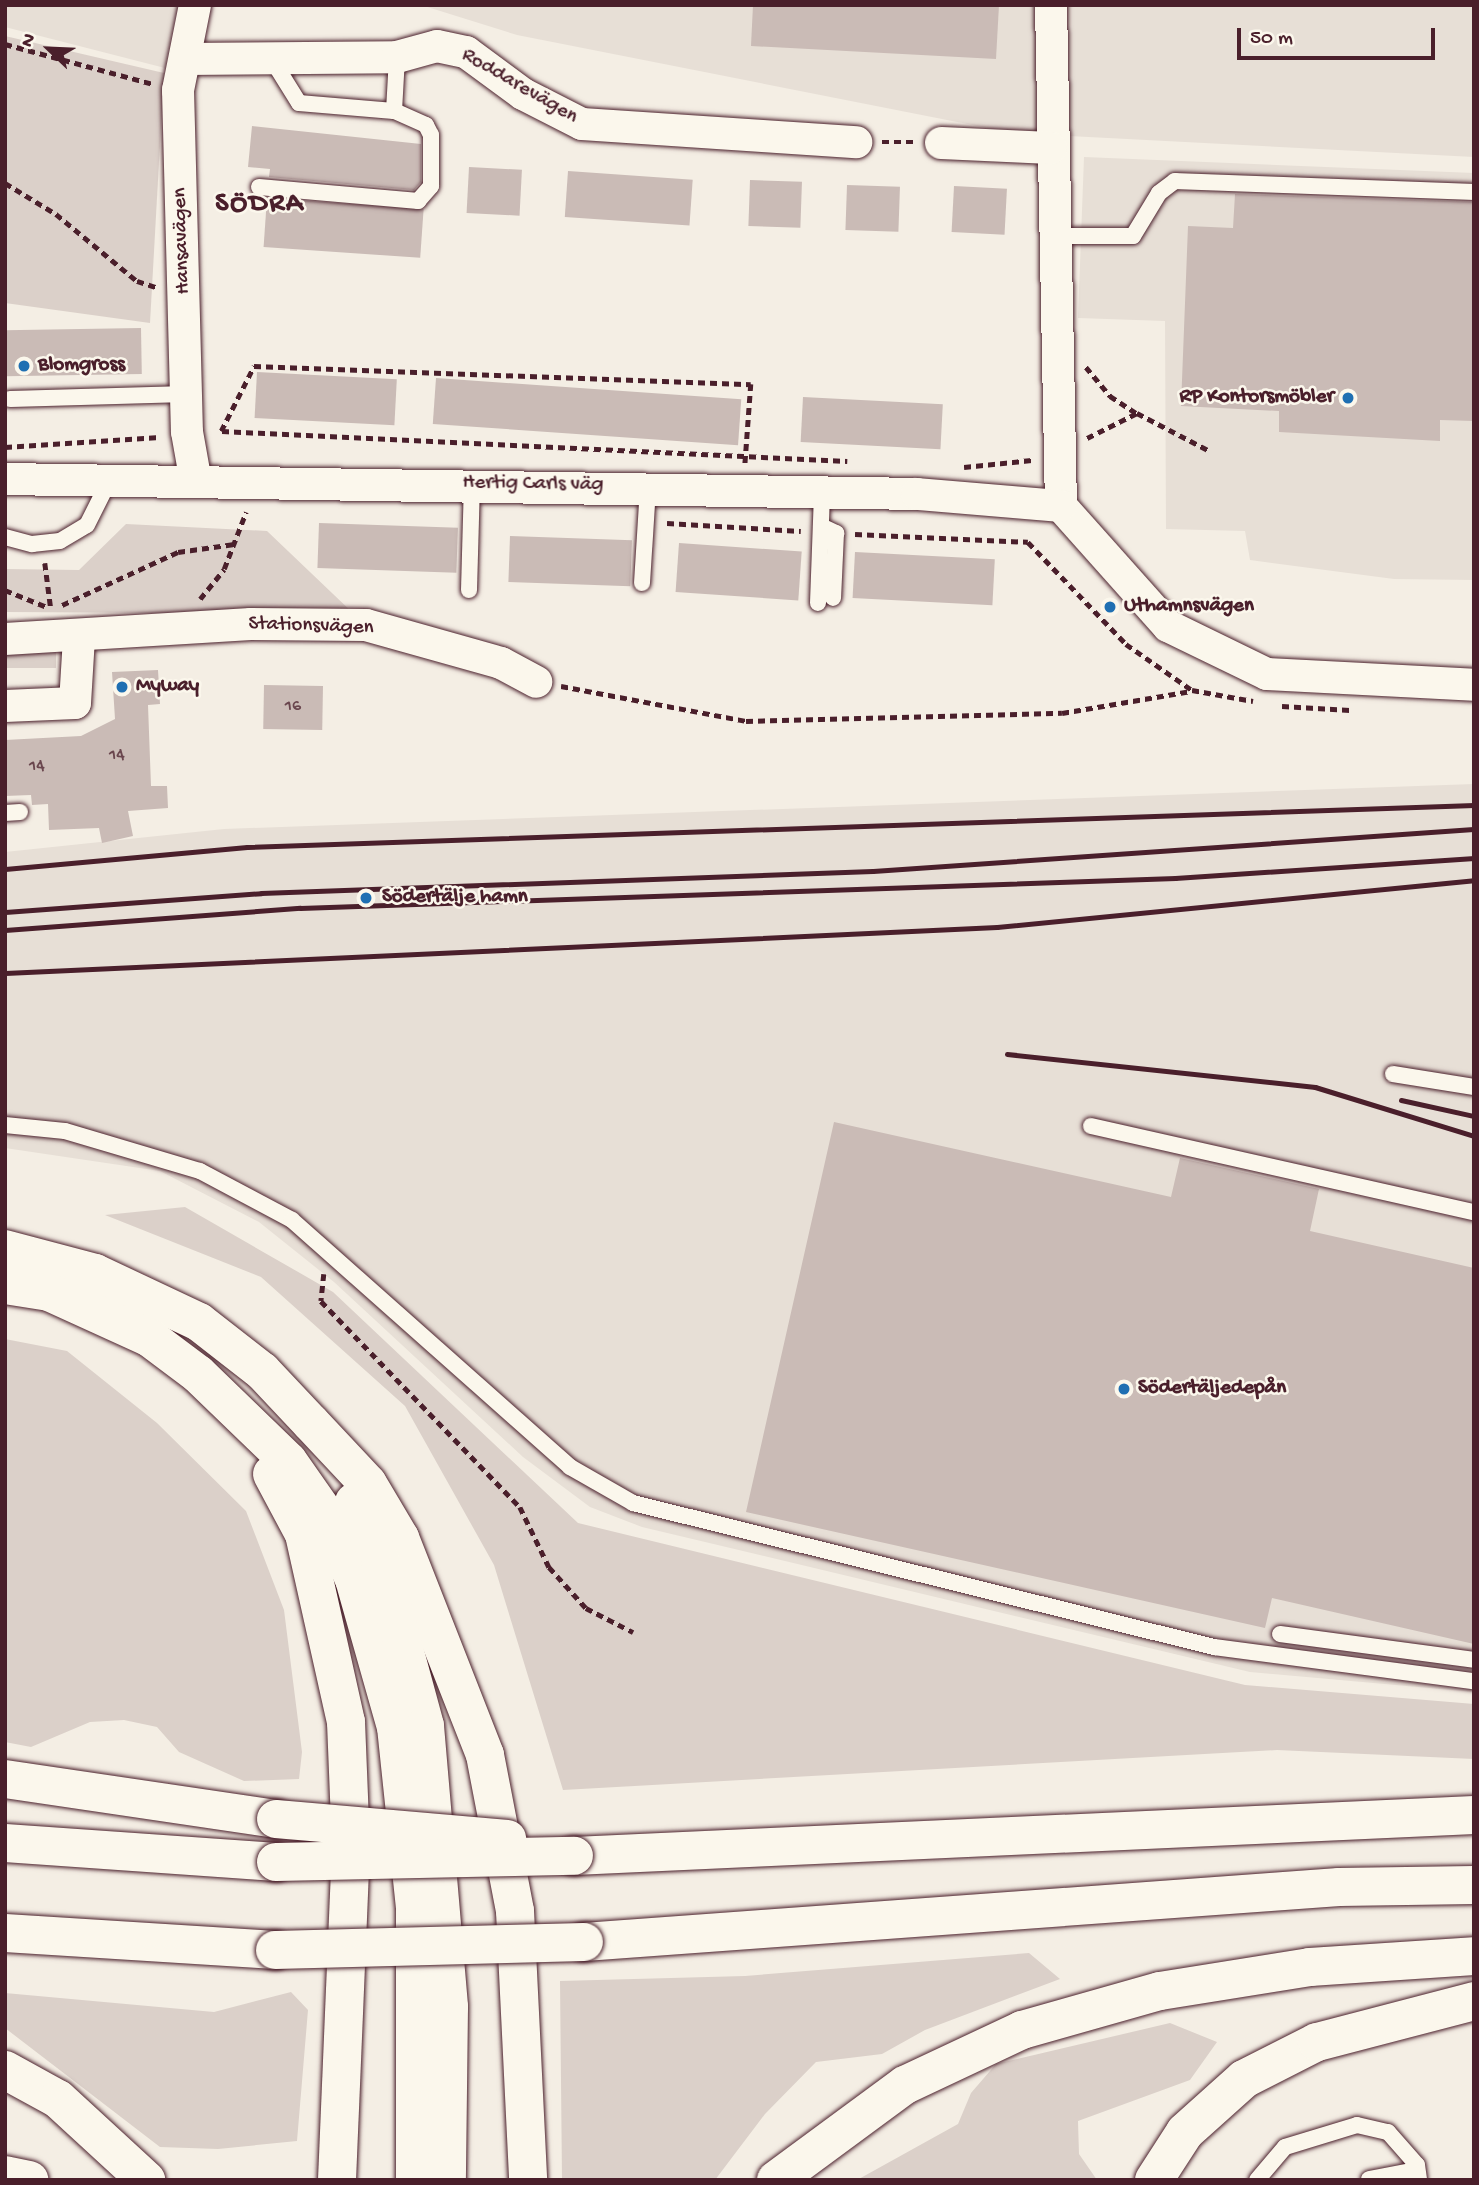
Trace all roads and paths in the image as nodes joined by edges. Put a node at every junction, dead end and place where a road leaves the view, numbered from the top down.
1 (195, 5) edge
2 (1051, 5) edge
3 (5, 44) edge
4 (397, 57) junction
5 (271, 58) junction
6 (185, 59) junction
7 (178, 90) junction
8 (394, 111) junction
9 (856, 142) joint
10 (941, 143) joint
11 (1051, 148) junction
12 (5, 183) edge
13 (259, 187) dead end
14 (1474, 192) edge
15 (1054, 236) junction
16 (186, 296) junction
17 (187, 394) junction
18 (10, 400) dead end
19 (222, 430) junction
20 (187, 432) junction
21 (5, 447) edge
22 (1208, 450) dead end
23 (746, 455) junction
24 (1060, 457) junction
25 (855, 462) dead end
26 (950, 468) dead end
27 (112, 477) junction
28 (195, 477) junction
29 (5, 478) edge
30 (472, 484) junction
31 (648, 488) junction
32 (743, 491) junction
33 (822, 492) junction
34 (247, 504) dead end
35 (1060, 506) junction
36 (234, 511) dead end
37 (247, 511) junction
38 (260, 511) dead end
39 (647, 522) junction
40 (826, 530) junction
41 (5, 537) edge
42 (234, 544) junction
43 (56, 560) dead end
44 (642, 583) dead end
45 (5, 590) edge
46 (469, 590) dead end
47 (825, 600) dead end
48 (51, 609) junction
49 (179, 627) junction
50 (79, 637) junction
51 (5, 639) edge
52 (536, 682) joint
53 (1474, 685) edge
54 (1192, 690) junction
55 (5, 706) edge
56 (1362, 710) dead end
57 (1393, 1074) dead end
58 (1474, 1087) edge
59 (5, 1125) edge
60 (1091, 1126) dead end
61 (1474, 1212) edge
62 (5, 1249) edge
63 (327, 1252) junction
64 (5, 1285) edge
65 (234, 1409) junction
66 (311, 1423) junction
67 (634, 1632) dead end
68 (1280, 1634) dead end
69 (1474, 1660) edge
70 (1474, 1681) edge
71 (5, 1779) edge
72 (1474, 1815) edge
73 (5, 1843) edge
74 (573, 1851) junction
75 (1474, 1885) edge
76 (5, 1933) edge
77 (1474, 1956) edge
78 (1474, 2001) edge
79 (5, 2070) edge
80 (5, 2175) edge
81 (1418, 2175) edge
82 (1369, 2179) edge
83 (29, 2180) edge
84 (146, 2180) edge
85 (337, 2180) edge
86 (415, 2180) edge
87 (447, 2180) edge
88 (528, 2180) edge
89 (776, 2180) edge
90 (1154, 2180) edge
91 (1258, 2180) edge

1 - 6 street, Hansavägen
2 - 11 street
3 - 7 path
4 - 5 street, Roddarevägen
4 - 8 lane
4 - 9 street, Roddarevägen
5 - 6 street, Roddarevägen
5 - 8 lane
6 - 7 street, Hansavägen
7 - 16 street, Hansavägen
8 - 13 lane
9 - 10 path
10 - 11 street
11 - 15 street
12 - 16 path
14 - 15 lane
15 - 24 street
16 - 17 street, Hansavägen
17 - 18 lane
17 - 20 street, Hansavägen
19 - 20 path
19 - 23 path
19 - 23 path
20 - 21 path
20 - 28 street, Hansavägen
22 - 24 path
23 - 25 path
23 - 32 path
24 - 26 path
24 - 35 street
27 - 28 street, Hertig Carls väg
27 - 29 street, Hertig Carls väg
27 - 41 lane
28 - 30 street, Hertig Carls väg
30 - 31 street, Hertig Carls väg
30 - 46 lane
31 - 32 street, Hertig Carls väg
31 - 39 lane
32 - 33 street, Hertig Carls väg
33 - 35 street, Hertig Carls väg
33 - 40 lane
34 - 37 path
35 - 53 street
36 - 37 path
37 - 38 path
37 - 42 path
39 - 40 path
39 - 44 lane
40 - 47 lane
40 - 54 path
42 - 48 path
42 - 49 path
43 - 48 path
45 - 48 path
49 - 50 street, Stationsvägen
49 - 52 street, Stationsvägen
50 - 51 street, Stationsvägen
50 - 55 street
52 - 54 path
54 - 56 path
57 - 58 lane
59 - 63 lane
60 - 61 lane
62 - 66 highway
63 - 67 path
63 - 70 lane
64 - 65 highway
65 - 85 highway
65 - 86 highway
66 - 87 highway
66 - 88 highway
68 - 69 lane
71 - 74 highway, bridge
72 - 74 highway
73 - 74 highway, bridge
75 - 76 highway, bridge
77 - 89 highway
78 - 90 highway
79 - 84 highway
80 - 83 highway
81 - 82 lane
81 - 91 lane

